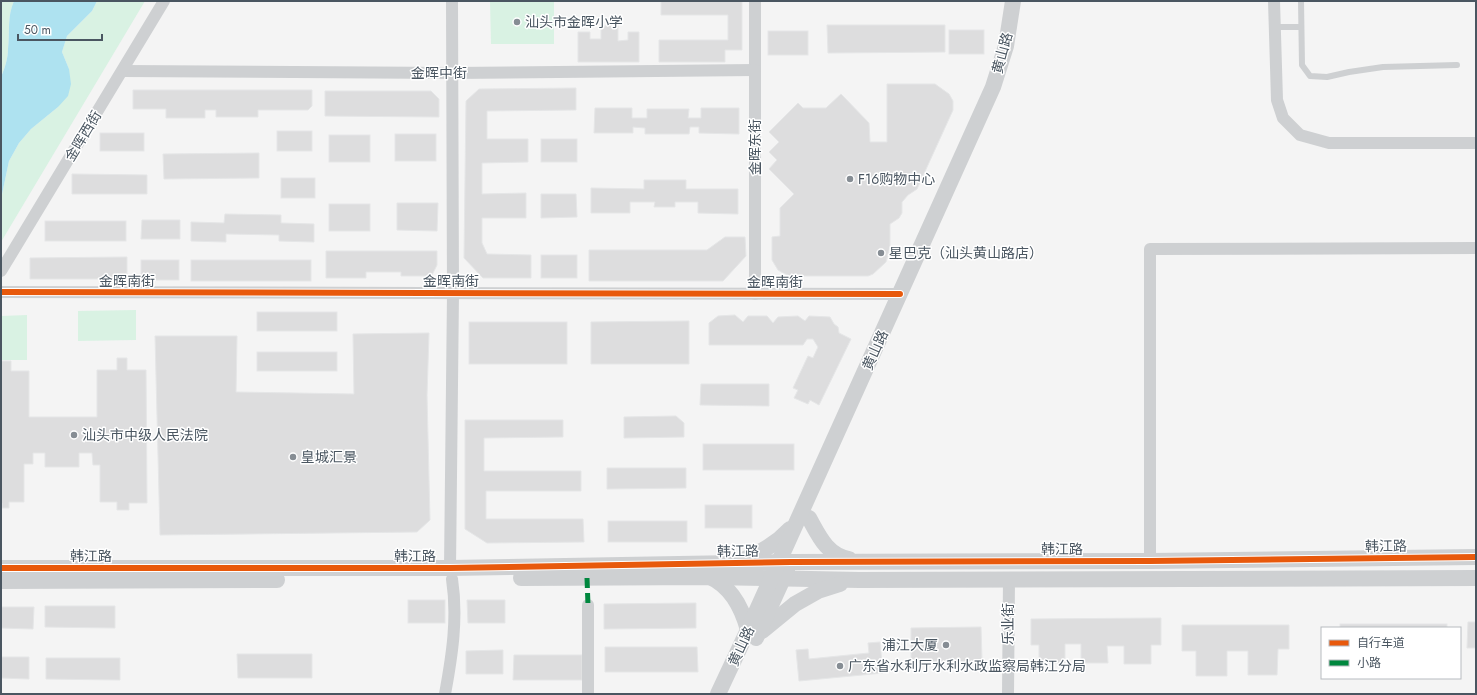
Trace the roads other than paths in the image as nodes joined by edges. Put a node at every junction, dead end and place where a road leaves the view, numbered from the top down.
1 (164, 1) edge
2 (452, 1) edge
3 (755, 1) edge
4 (1013, 1) edge
5 (1023, 1) edge
6 (1274, 1) edge
7 (1301, 1) edge
8 (1275, 27) junction
9 (1301, 27) junction
10 (1456, 66) dead end
11 (755, 70) junction
12 (123, 71) junction
13 (452, 73) junction
14 (1476, 143) edge
15 (1476, 248) edge
16 (1, 270) edge
17 (1, 292) edge
18 (453, 293) junction
19 (755, 294) junction
20 (900, 294) junction
21 (803, 519) junction
22 (1476, 557) edge
23 (1150, 561) junction
24 (784, 562) junction
25 (860, 562) junction
26 (734, 564) junction
27 (1, 568) edge
28 (451, 574) junction
29 (710, 577) junction
30 (777, 578) junction
31 (1476, 578) edge
32 (1008, 579) junction
33 (859, 580) junction
34 (1, 581) edge
35 (588, 605) dead end
36 (753, 632) junction
37 (446, 694) edge
38 (588, 694) edge
39 (718, 694) edge
40 (730, 694) edge
41 (1008, 694) edge

1 - 12 street, 金晖西街
2 - 13 street
3 - 11 street, 金晖东街
4 - 20 street, 黄山路
5 - 21 street, 黄山路
6 - 8 street
7 - 9 lane
8 - 9 lane
8 - 14 street
9 - 10 lane
11 - 13 street, 金晖中街
11 - 19 street, 金晖东街
12 - 13 street, 金晖中街
12 - 16 street, 金晖西街
13 - 18 street
15 - 23 street
17 - 18 street, 金晖南街
18 - 19 street, 金晖南街
18 - 28 street
19 - 20 street, 金晖南街
20 - 21 street, 黄山路
21 - 24 street, 黄山路
21 - 25 street
21 - 26 street
22 - 23 street, 韩江路
23 - 25 street, 韩江路
24 - 25 street, 韩江路
24 - 26 street, 韩江路
24 - 30 street, 黄山路
26 - 28 street, 韩江路
27 - 28 street, 韩江路
28 - 29 street, 韩江路
28 - 34 street, 韩江路
28 - 37 street
29 - 30 street, 韩江路
29 - 36 street
30 - 33 street, 韩江路
30 - 36 street, 黄山路
31 - 32 street, 韩江路
32 - 33 street, 韩江路
32 - 41 street, 乐业街
33 - 36 street
35 - 38 street
36 - 39 street, 黄山路
36 - 40 street, 黄山路

